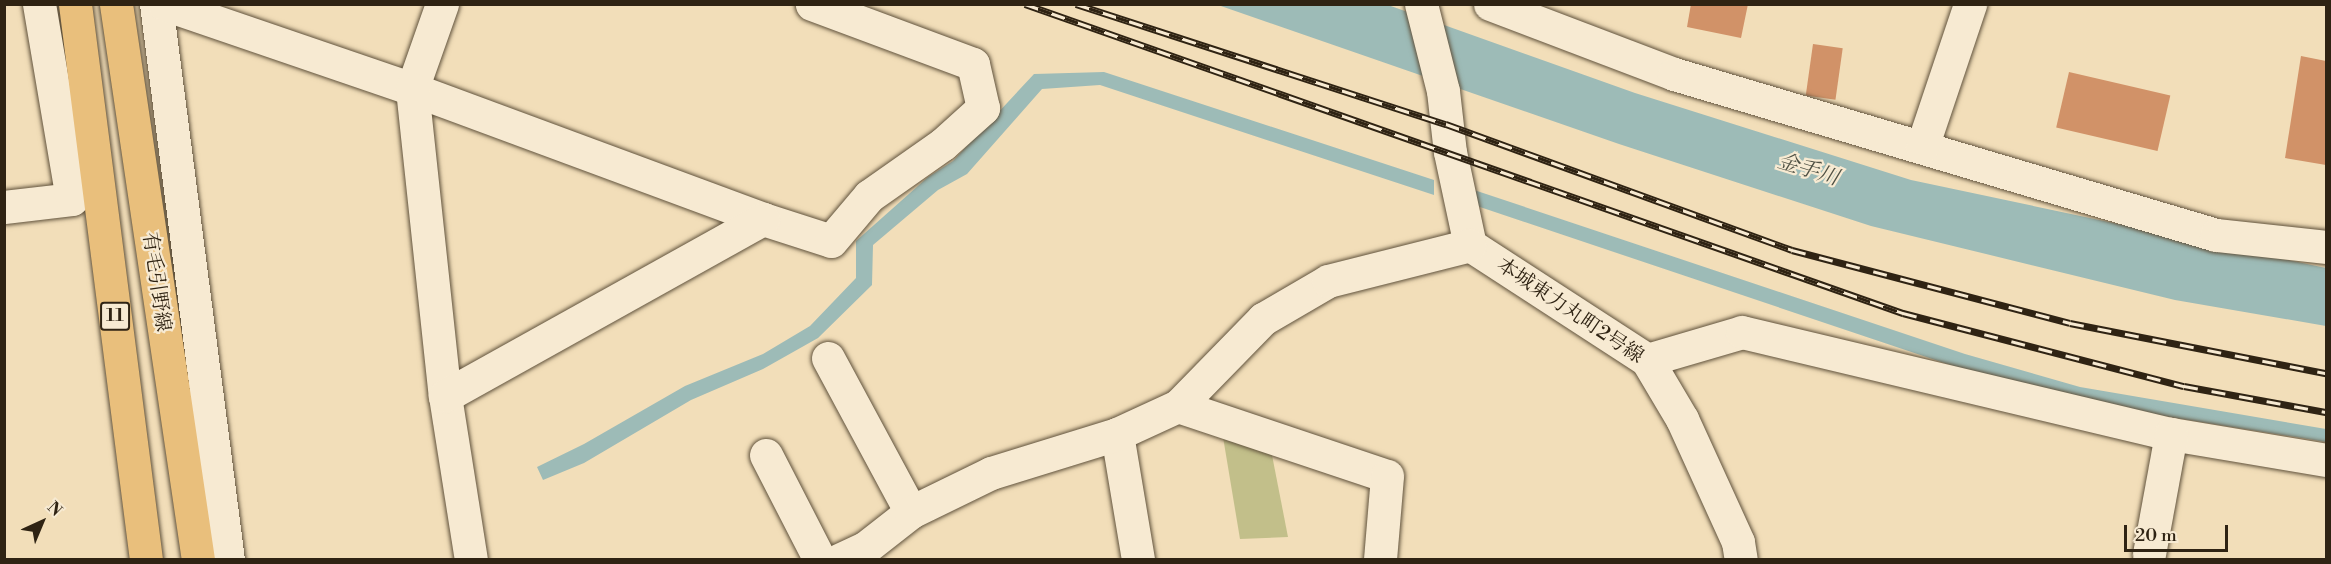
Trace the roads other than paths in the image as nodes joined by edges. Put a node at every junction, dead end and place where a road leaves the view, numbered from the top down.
1 (39, 4) edge
2 (75, 4) edge
3 (116, 4) edge
4 (156, 4) edge
5 (164, 4) edge
6 (442, 4) edge
7 (812, 4) edge
8 (1490, 4) edge
9 (1970, 4) edge
10 (1422, 10) edge
11 (412, 89) junction
12 (1922, 147) junction
13 (86, 198) junction
14 (4, 207) edge
15 (763, 219) junction
16 (1470, 245) junction
17 (2326, 247) edge
18 (828, 358) dead end
19 (1647, 360) junction
20 (446, 396) junction
21 (1178, 406) junction
22 (1117, 434) junction
23 (2171, 434) junction
24 (766, 455) dead end
25 (2326, 460) edge
26 (911, 512) junction
27 (2149, 554) dead end
28 (146, 560) edge
29 (198, 560) edge
30 (228, 560) edge
31 (471, 560) edge
32 (820, 560) edge
33 (838, 560) edge
34 (1138, 560) edge
35 (1380, 560) edge
36 (1741, 560) edge

1 - 13 street
2 - 13 main road, 11
3 - 29 main road, 有毛引野線 / 11
4 - 30 street
5 - 11 street
6 - 11 street
7 - 15 street
8 - 12 street
9 - 12 street
10 - 16 street
11 - 15 street
11 - 20 street
12 - 17 street
13 - 14 street
13 - 28 main road, 11
15 - 20 street
16 - 19 street, 本城東力丸町2号線
16 - 21 street
18 - 26 street
19 - 23 street
19 - 36 street, 本城東力丸町2号線
20 - 31 street
21 - 22 street
21 - 35 street
22 - 26 street
22 - 34 street
23 - 25 street
23 - 27 street
24 - 32 street
26 - 33 street

